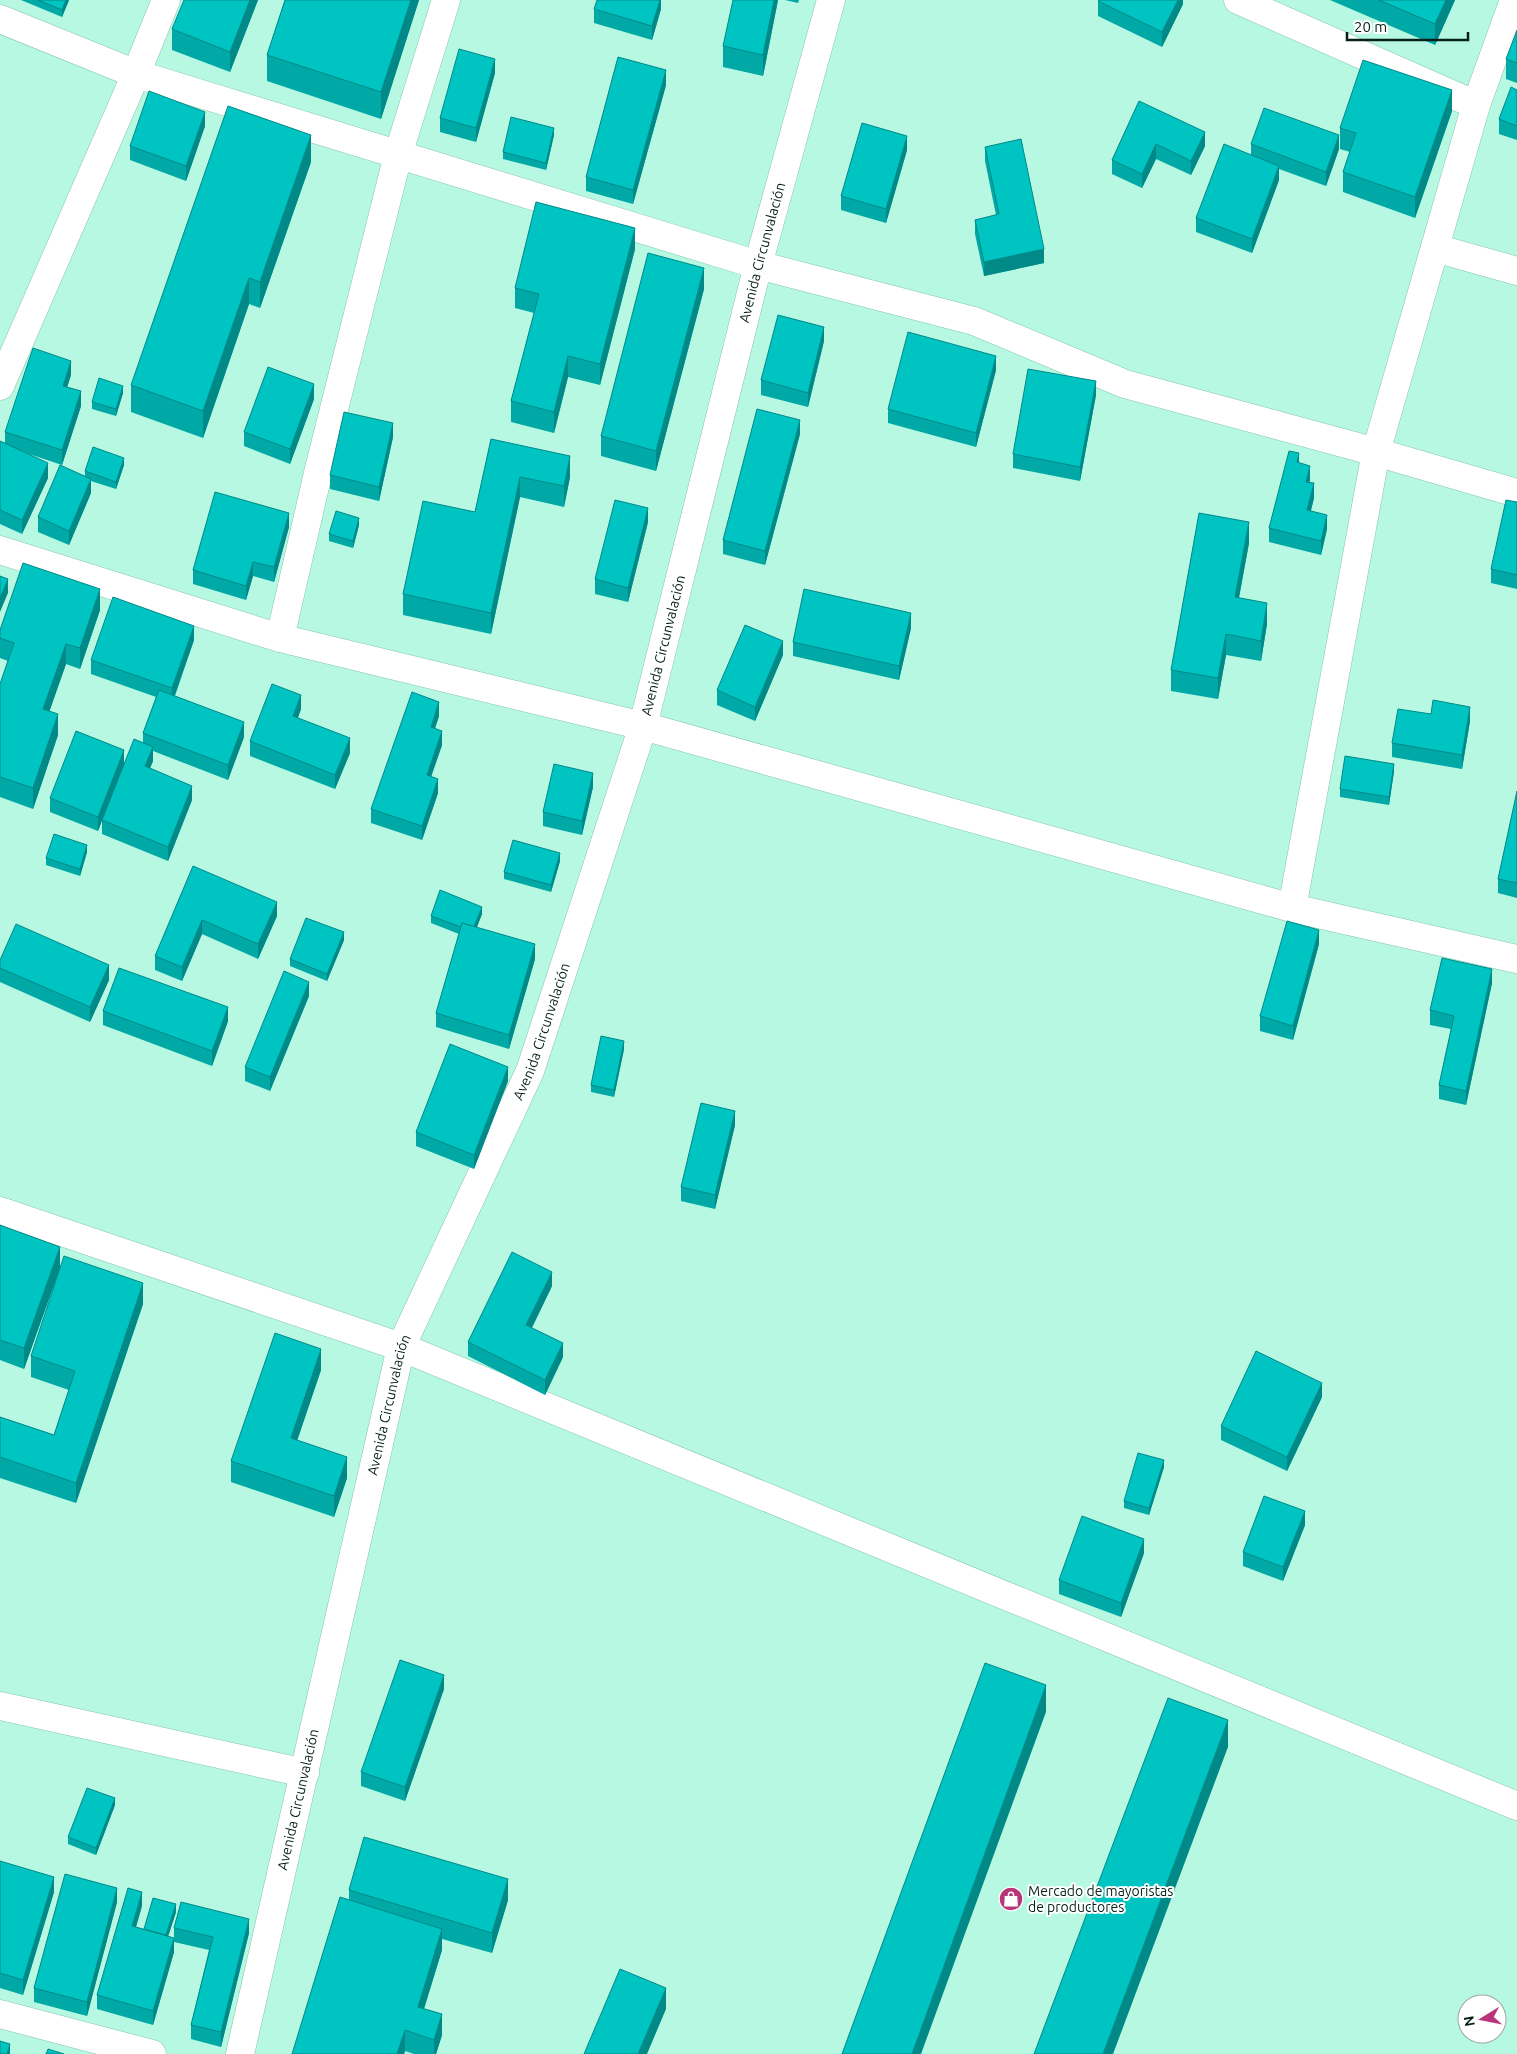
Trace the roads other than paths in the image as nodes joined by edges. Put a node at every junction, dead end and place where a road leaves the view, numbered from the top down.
1 (166, 0) edge
2 (446, 0) edge
3 (831, 0) edge
4 (1238, 0) edge
5 (1514, 0) edge
6 (0, 20) edge
7 (136, 74) junction
8 (1476, 105) junction
9 (398, 155) junction
10 (1435, 248) junction
11 (758, 266) junction
12 (1517, 271) edge
13 (0, 386) edge
14 (1376, 452) junction
15 (1517, 493) edge
16 (0, 550) edge
17 (280, 638) junction
18 (642, 726) junction
19 (1292, 908) junction
20 (1517, 959) edge
21 (0, 1211) edge
22 (401, 1347) junction
23 (0, 1706) edge
24 (304, 1773) junction
25 (1517, 1806) edge
26 (0, 2014) edge
27 (152, 2054) edge
28 (240, 2054) edge

1 - 7 street
2 - 9 street
3 - 11 street, Avenida Circunvalación
4 - 8 street
5 - 8 street
6 - 7 street
7 - 9 street
7 - 13 street
8 - 10 street
9 - 11 street
9 - 17 street
10 - 12 street
10 - 14 street
11 - 14 street
11 - 18 street, Avenida Circunvalación
14 - 15 street
14 - 19 street
16 - 17 street
17 - 18 street
18 - 19 street
18 - 22 street, Avenida Circunvalación
19 - 20 street
21 - 22 street
22 - 24 street, Avenida Circunvalación
22 - 25 street
23 - 24 street
24 - 28 street, Avenida Circunvalación
26 - 27 street

